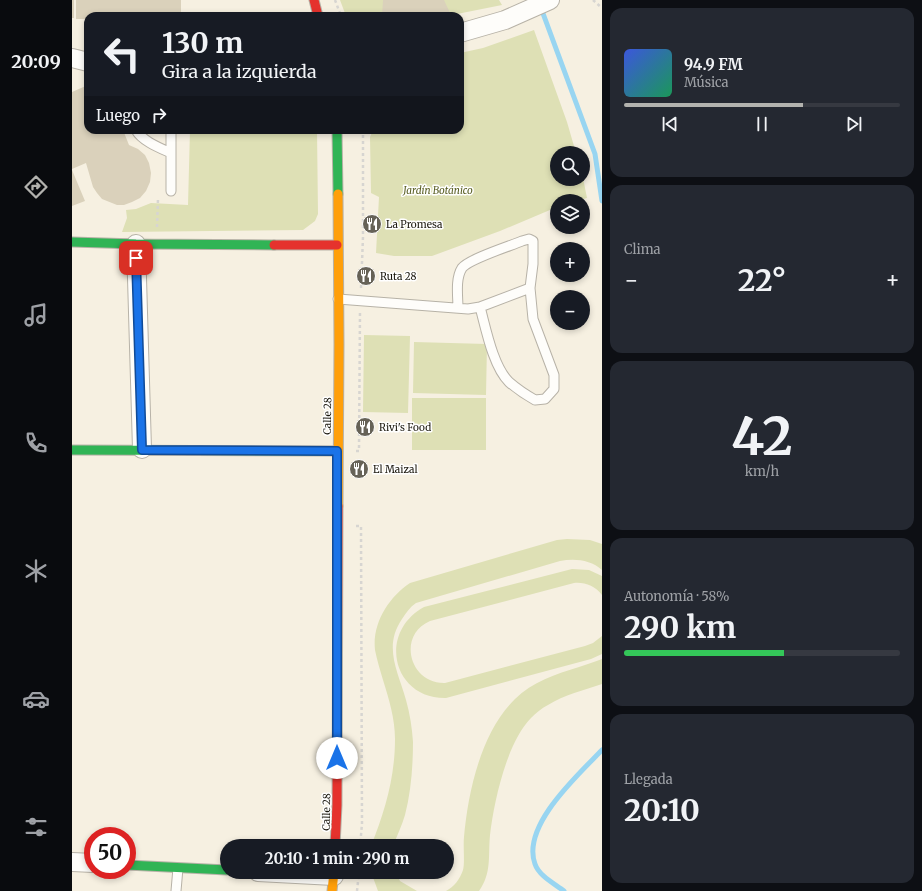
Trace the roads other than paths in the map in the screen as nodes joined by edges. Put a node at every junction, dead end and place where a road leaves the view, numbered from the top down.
1 (314, 0) edge
2 (550, 0) edge
3 (317, 12) edge
4 (464, 32) edge
5 (72, 58) edge
6 (84, 61) edge
7 (139, 134) edge
8 (171, 134) edge
9 (338, 134) edge
10 (171, 153) junction
11 (171, 192) dead end
12 (72, 242) edge
13 (136, 244) junction
14 (337, 245) junction
15 (530, 288) junction
16 (338, 299) junction
17 (480, 307) junction
18 (458, 308) junction
19 (72, 450) edge
20 (142, 450) junction
21 (337, 451) junction
22 (336, 839) edge
23 (72, 862) edge
24 (84, 863) edge
25 (136, 866) edge
26 (178, 868) junction
27 (220, 870) edge
28 (176, 891) edge

1 - 3 main road
2 - 4 street
5 - 6 street
7 - 10 lane
8 - 10 lane
9 - 14 main road, Calle 28
10 - 11 lane
12 - 13 main road
13 - 14 main road
13 - 20 street
14 - 16 main road, Calle 28
15 - 17 lane
15 - 17 lane
15 - 18 lane
16 - 18 lane
16 - 21 main road, Calle 28
17 - 18 lane
19 - 20 main road
20 - 21 main road
21 - 22 main road, Calle 28
23 - 24 street
25 - 26 main road
26 - 27 main road
26 - 28 lane

